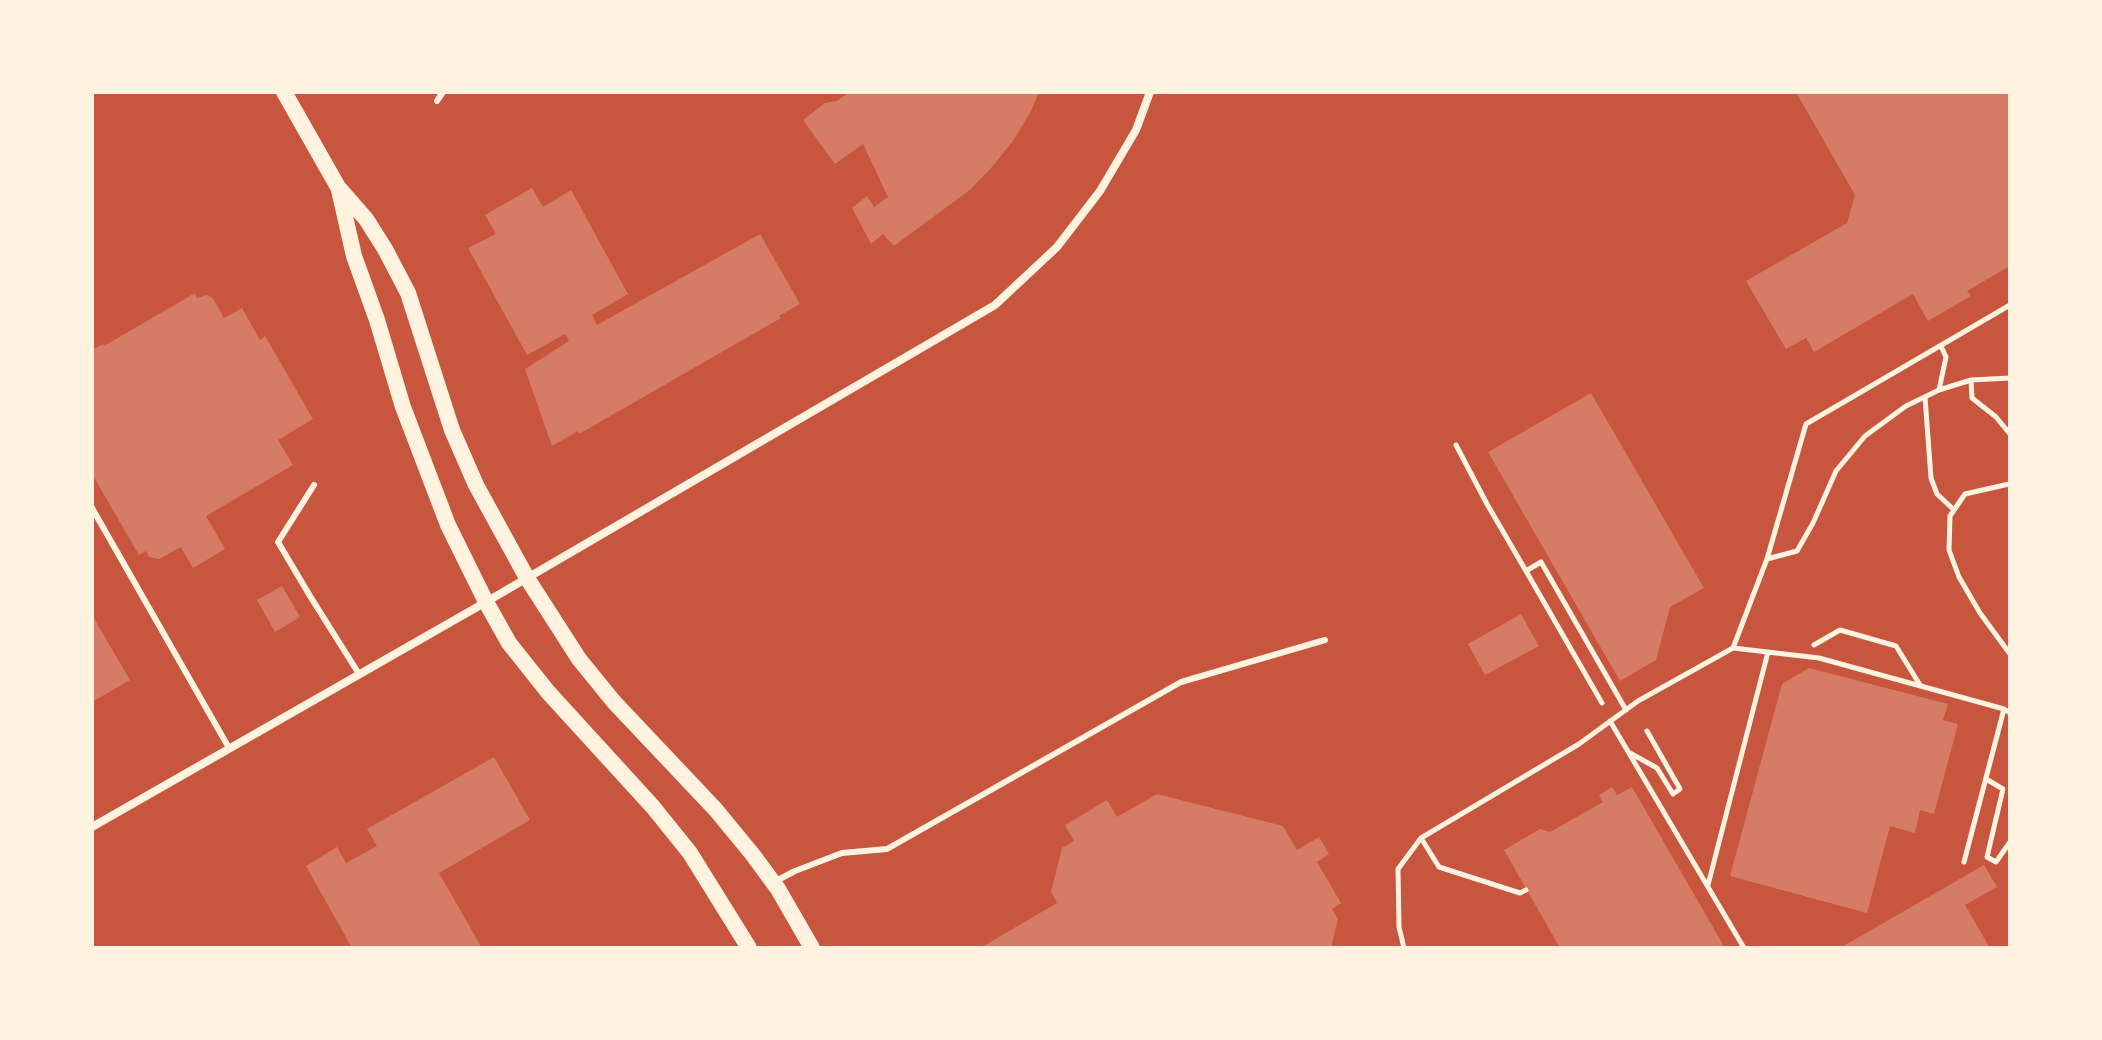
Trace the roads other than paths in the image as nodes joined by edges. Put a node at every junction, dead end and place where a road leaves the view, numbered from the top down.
1 (284, 92) edge
2 (443, 92) edge
3 (1150, 92) edge
4 (437, 101) dead end
5 (338, 187) junction
6 (314, 485) dead end
7 (92, 508) edge
8 (527, 578) junction
9 (486, 602) junction
10 (1325, 640) dead end
11 (359, 674) junction
12 (229, 748) junction
13 (92, 827) edge
14 (774, 882) junction
15 (749, 948) edge
16 (812, 948) edge

1 - 5 main road
2 - 4 lane
3 - 8 street
5 - 8 main road
5 - 9 main road
6 - 11 lane
7 - 12 lane
8 - 9 street
8 - 14 main road
9 - 11 street
9 - 15 main road
10 - 14 lane
11 - 12 street
12 - 13 street
14 - 16 main road

